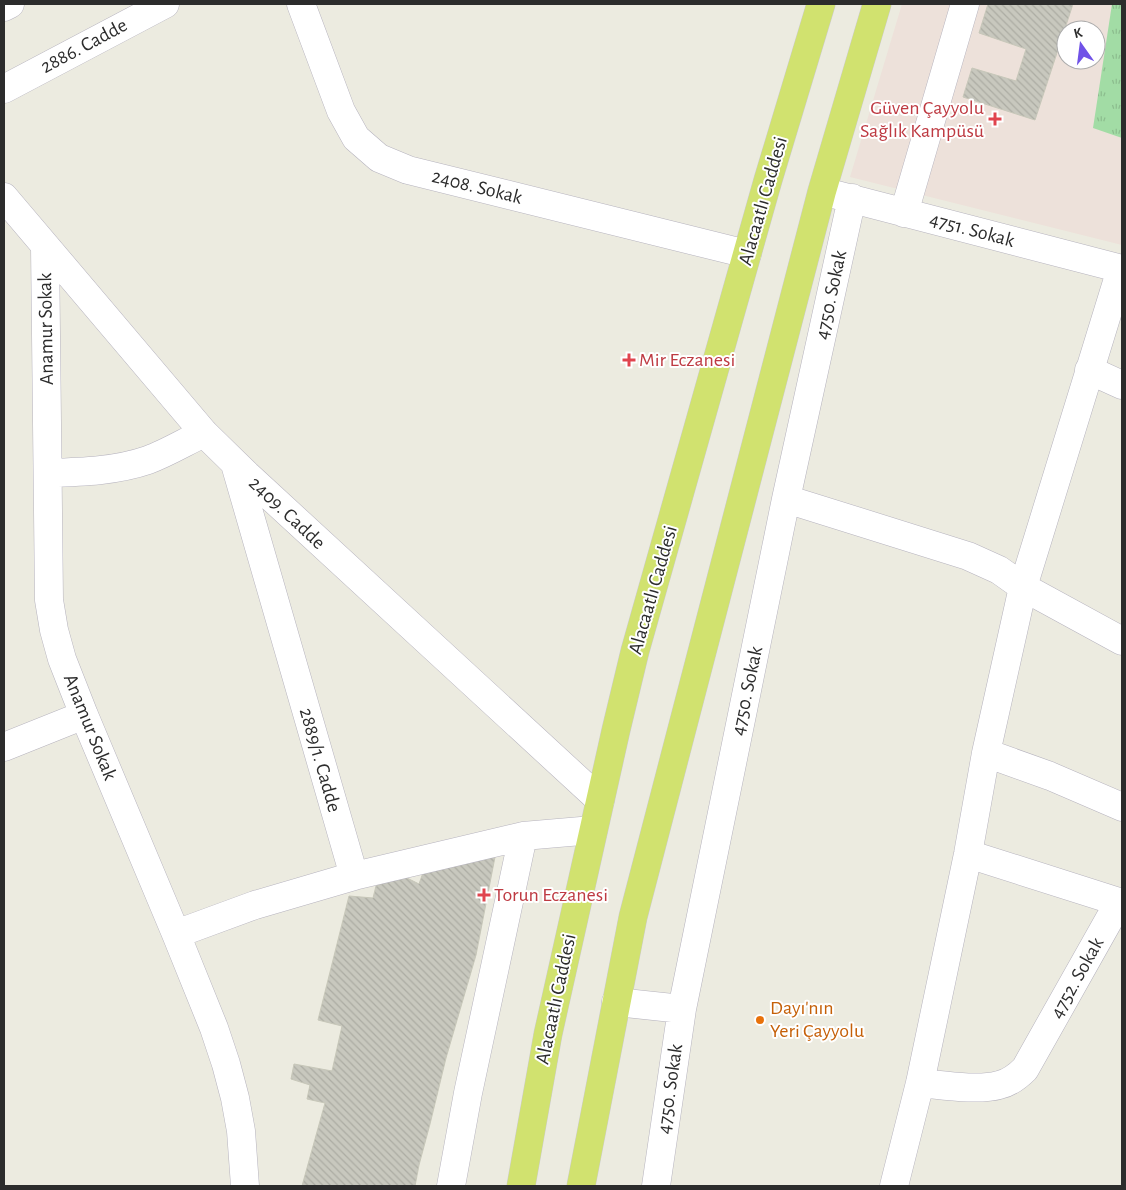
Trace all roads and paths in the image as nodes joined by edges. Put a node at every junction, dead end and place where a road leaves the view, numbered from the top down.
1 (10, 4) edge
2 (165, 4) edge
3 (301, 4) edge
4 (821, 4) edge
5 (877, 4) edge
6 (965, 4) edge
7 (4, 6) edge
8 (4, 88) edge
9 (822, 191) junction
10 (4, 197) edge
11 (852, 198) junction
12 (904, 213) junction
13 (45, 246) junction
14 (747, 254) junction
15 (1121, 269) edge
16 (1089, 370) junction
17 (1122, 385) edge
18 (204, 433) junction
19 (235, 464) junction
20 (49, 473) junction
21 (786, 499) junction
22 (1023, 587) junction
23 (1122, 641) edge
24 (84, 715) junction
25 (4, 747) edge
26 (986, 753) junction
27 (600, 800) junction
28 (1122, 808) edge
29 (593, 830) junction
30 (523, 836) junction
31 (968, 854) junction
32 (354, 876) junction
33 (176, 934) junction
34 (616, 1002) junction
35 (682, 1009) junction
36 (920, 1083) junction
37 (245, 1186) edge
38 (451, 1186) edge
39 (521, 1186) edge
40 (581, 1186) edge
41 (656, 1186) edge
42 (894, 1186) edge

1 - 7 street
2 - 8 street, 2886. Cadde
3 - 14 street, 2408. Sokak
4 - 14 main road, Alacaatlı Caddesi
5 - 9 main road
6 - 12 street
9 - 11 street, 4751. Sokak
9 - 34 main road
10 - 13 street, 2409. Cadde
11 - 12 street, 4751. Sokak
11 - 21 street, 4750. Sokak
12 - 15 street, 4751. Sokak
13 - 18 street, 2409. Cadde
13 - 20 street, Anamur Sokak
14 - 27 main road, Alacaatlı Caddesi
15 - 16 street
16 - 17 street
16 - 22 street
18 - 19 street, 2409. Cadde
18 - 20 street
19 - 27 street, 2409. Cadde
19 - 32 street, 2889/1. Cadde
20 - 24 street, Anamur Sokak
21 - 22 street
21 - 35 street, 4750. Sokak
22 - 23 street
22 - 26 street
24 - 25 street
24 - 33 street, Anamur Sokak
26 - 28 street
26 - 31 street
27 - 29 main road, Alacaatlı Caddesi
29 - 30 street
29 - 39 main road, Alacaatlı Caddesi
30 - 32 street
30 - 38 street
31 - 36 street
31 - 36 street, 4752. Sokak
32 - 33 street
33 - 37 street, Anamur Sokak
34 - 35 street
34 - 40 main road
35 - 41 street, 4750. Sokak
36 - 42 street

